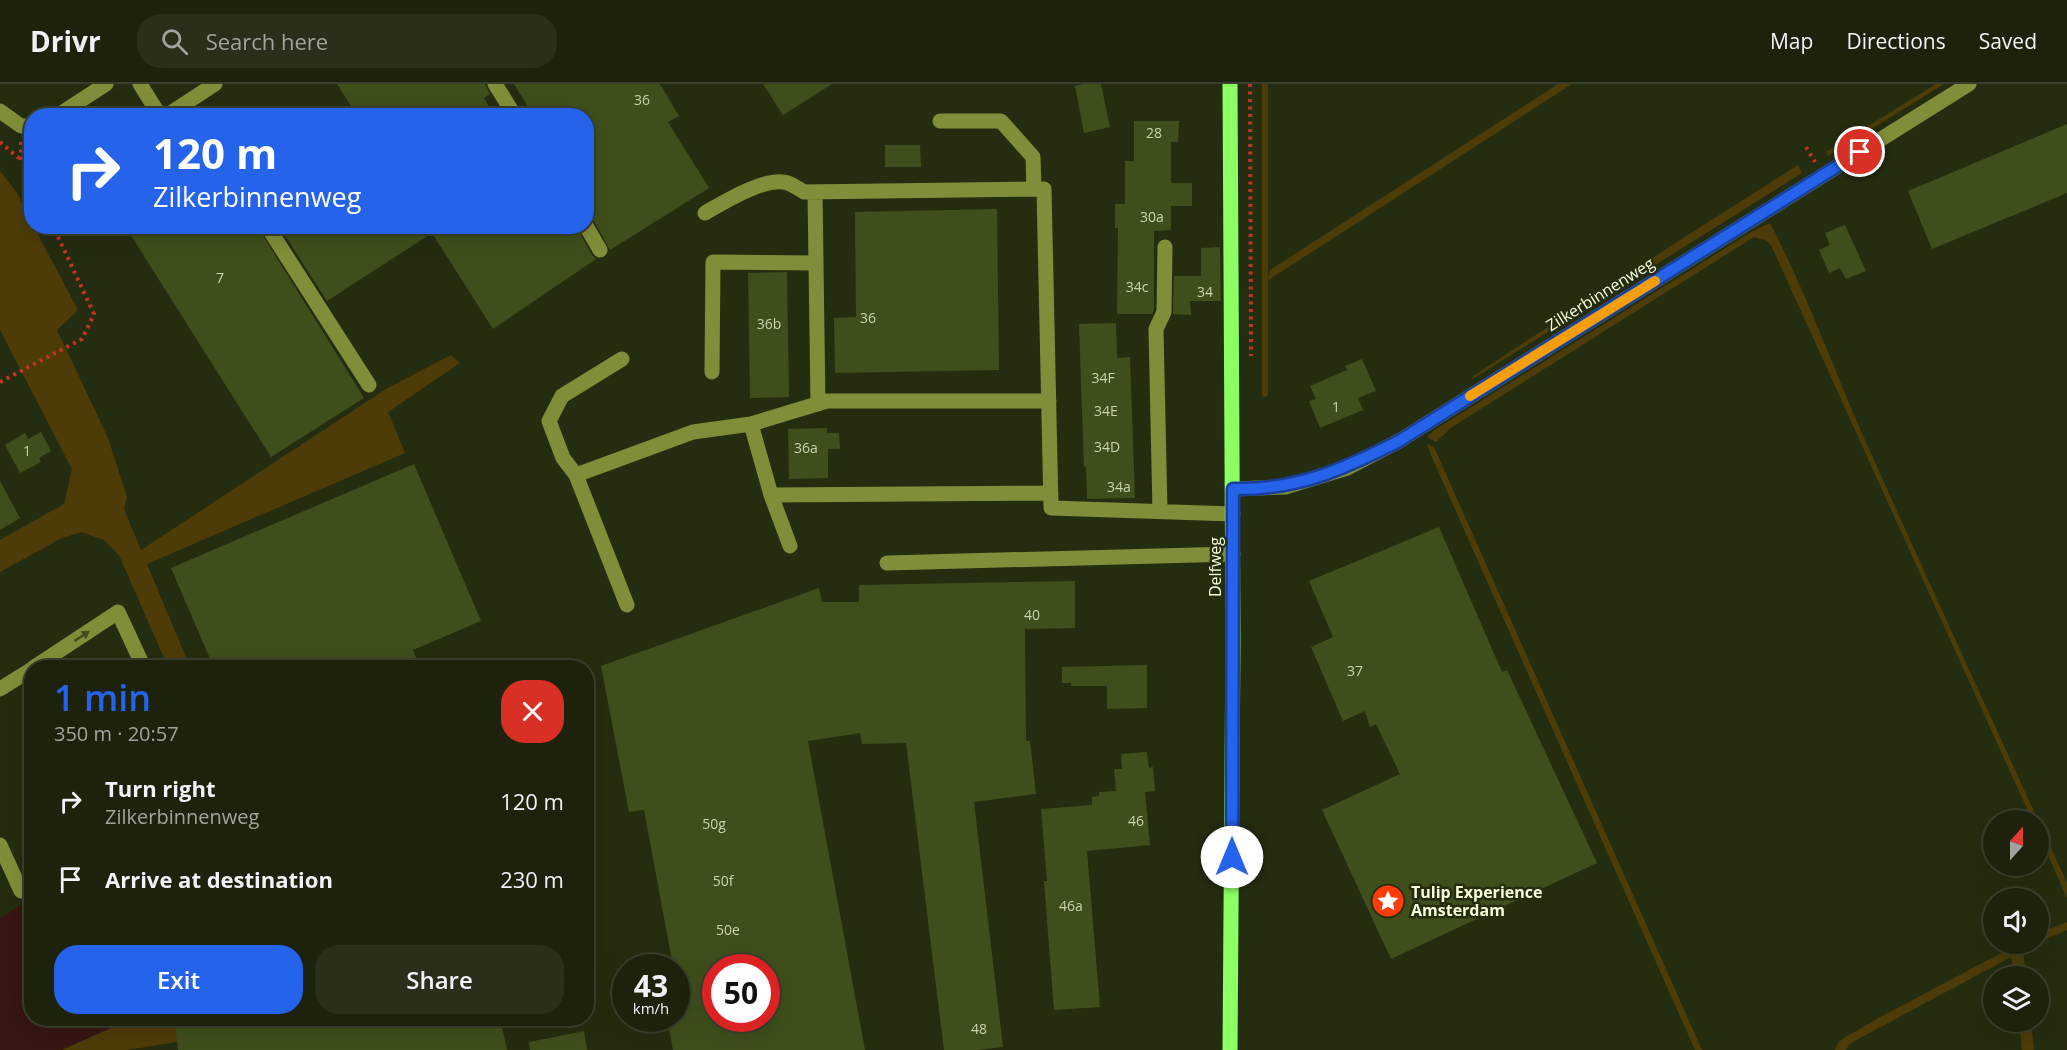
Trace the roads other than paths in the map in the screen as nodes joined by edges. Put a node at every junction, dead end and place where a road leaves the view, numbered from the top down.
1 (106, 84) edge
2 (140, 84) edge
3 (215, 84) edge
4 (495, 84) edge
5 (1230, 84) edge
6 (1969, 84) edge
7 (69, 108) edge
8 (155, 108) edge
9 (191, 108) edge
10 (510, 108) edge
11 (0, 111) edge
12 (940, 121) dead end
13 (24, 125) edge
14 (1034, 189) junction
15 (815, 192) junction
16 (705, 213) dead end
17 (272, 234) edge
18 (591, 234) edge
19 (1165, 247) dead end
20 (600, 250) dead end
21 (816, 263) junction
22 (622, 359) dead end
23 (712, 372) dead end
24 (369, 385) dead end
25 (1049, 400) junction
26 (818, 404) junction
27 (751, 424) junction
28 (576, 475) junction
29 (1233, 489) junction
30 (1051, 493) junction
31 (771, 495) junction
32 (1160, 511) junction
33 (1233, 513) junction
34 (790, 546) dead end
35 (1233, 554) junction
36 (887, 563) dead end
37 (627, 605) dead end
38 (44, 660) edge
39 (140, 660) edge
40 (24, 673) edge
41 (0, 689) edge
42 (0, 845) edge
43 (24, 889) edge
44 (1230, 1050) edge

1 - 7 street
2 - 8 street
3 - 9 street
4 - 10 street
5 - 29 main road, Delfweg
6 - 29 street, Zilkerbinnenweg
11 - 13 street
12 - 14 street
14 - 15 street
14 - 25 street
15 - 16 street
15 - 21 street
17 - 24 street
18 - 20 street
19 - 32 street
21 - 23 street
21 - 26 street
22 - 28 street
25 - 26 street
25 - 30 street
26 - 27 street
27 - 28 street
27 - 31 street
28 - 37 street
29 - 33 main road, Delfweg
30 - 31 street
30 - 32 street
31 - 34 street
32 - 33 street
33 - 35 main road, Delfweg
35 - 36 street
35 - 44 main road, Delfweg
38 -> 39 street
40 - 41 street
42 - 43 street

